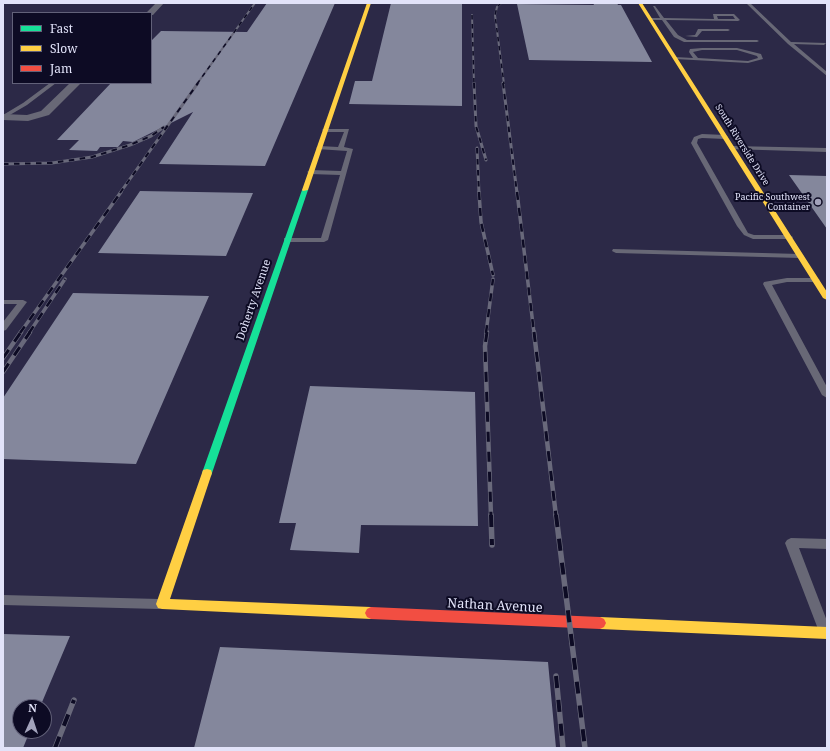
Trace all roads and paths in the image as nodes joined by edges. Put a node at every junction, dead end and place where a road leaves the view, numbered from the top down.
1 (160, 3) edge
2 (369, 3) edge
3 (640, 3) edge
4 (748, 3) edge
5 (654, 7) dead end
6 (151, 12) edge
7 (650, 19) junction
8 (662, 19) junction
9 (718, 20) junction
10 (728, 30) dead end
11 (676, 36) junction
12 (757, 41) dead end
13 (790, 44) junction
14 (824, 44) dead end
15 (675, 58) junction
16 (696, 59) junction
17 (827, 75) edge
18 (52, 84) edge
19 (75, 84) edge
20 (3, 117) edge
21 (325, 130) junction
22 (725, 137) junction
23 (319, 148) junction
24 (341, 148) junction
25 (732, 148) junction
26 (827, 150) edge
27 (310, 172) junction
28 (343, 173) junction
29 (789, 237) junction
30 (287, 240) junction
31 (616, 251) dead end
32 (800, 256) junction
33 (816, 280) junction
34 (827, 298) edge
35 (3, 302) edge
36 (3, 328) edge
37 (827, 395) edge
38 (827, 544) edge
39 (3, 600) edge
40 (162, 604) junction
41 (826, 633) edge

1 - 6 street
2 - 21 street, Doherty Avenue
3 - 7 street, South Riverside Drive
4 - 13 lane
5 - 8 lane
7 - 8 lane
7 - 15 street, South Riverside Drive
8 - 9 lane
8 - 11 lane
9 - 9 lane
10 - 11 lane
11 - 12 lane
13 - 14 lane
13 - 17 lane
15 - 16 lane
15 - 22 street, South Riverside Drive
16 - 16 lane
18 - 20 lane
19 - 20 street
21 - 23 street, Doherty Avenue
21 - 24 lane
22 - 25 street, South Riverside Drive
22 - 29 lane
23 - 24 lane
23 - 27 street, Doherty Avenue
24 - 28 lane
25 - 26 lane
25 - 29 street, South Riverside Drive
27 - 28 lane
27 - 30 street, Doherty Avenue
28 - 30 lane
29 - 32 street, South Riverside Drive
30 - 40 street, Doherty Avenue
31 - 32 lane
32 - 33 street, South Riverside Drive
33 - 34 street, South Riverside Drive
33 - 37 lane
35 - 36 lane
38 - 41 lane
39 - 40 lane
40 - 41 street, Nathan Avenue

